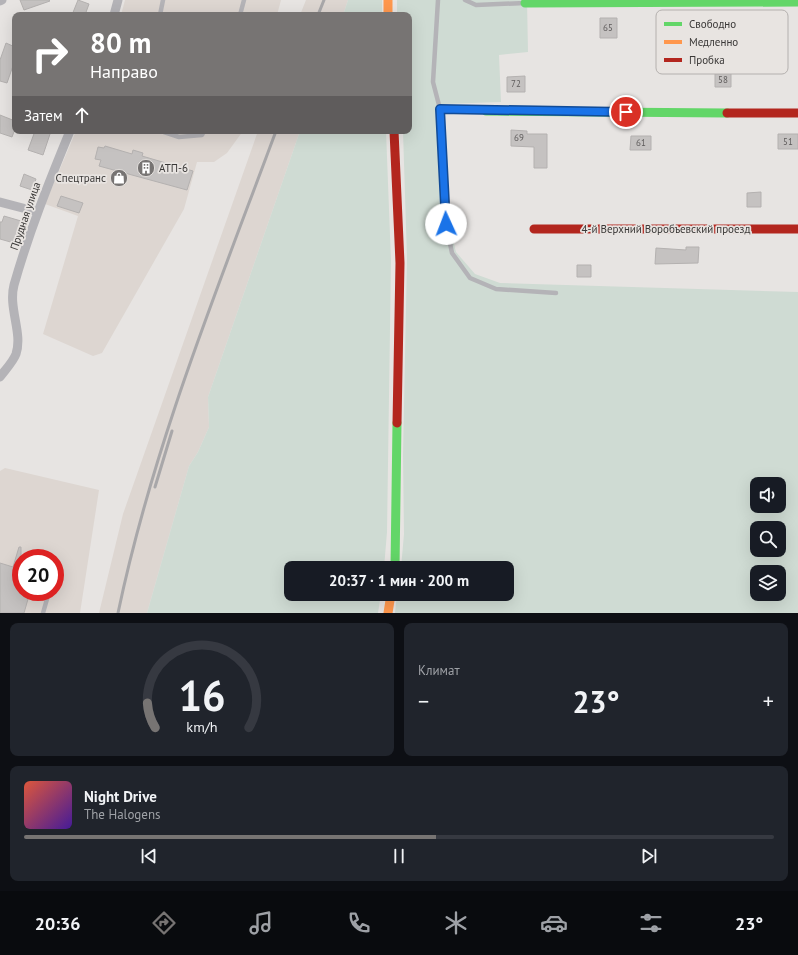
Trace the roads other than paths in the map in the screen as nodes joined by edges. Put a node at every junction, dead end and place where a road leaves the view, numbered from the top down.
1 (118, 0) edge
2 (163, 0) edge
3 (244, 0) edge
4 (388, 0) edge
5 (438, 0) edge
6 (465, 0) edge
7 (798, 2) edge
8 (525, 3) joint
9 (115, 12) edge
10 (161, 12) edge
11 (241, 12) edge
12 (388, 12) edge
13 (440, 109) junction
14 (486, 111) joint
15 (798, 113) edge
16 (69, 134) edge
17 (170, 134) edge
18 (202, 134) edge
19 (394, 134) edge
20 (0, 202) edge
21 (38, 212) junction
22 (534, 229) dead end
23 (798, 229) edge
24 (556, 293) dead end
25 (0, 377) edge
26 (395, 561) edge
27 (46, 601) edge
28 (390, 601) edge
29 (43, 613) edge
30 (388, 613) edge

1 - 9 street
2 - 10 lane
3 - 11 lane
4 - 12 street
5 - 13 lane
6 - 8 lane
7 - 8 street
13 - 14 lane
13 - 24 lane
14 - 15 street
16 - 21 street, Прудная улица
17 - 18 lane
19 - 26 street
20 - 21 street
21 - 25 street, Прудная улица
22 - 23 street, 4-й Верхний Воробъевский проезд
27 - 29 lane
28 - 30 street

